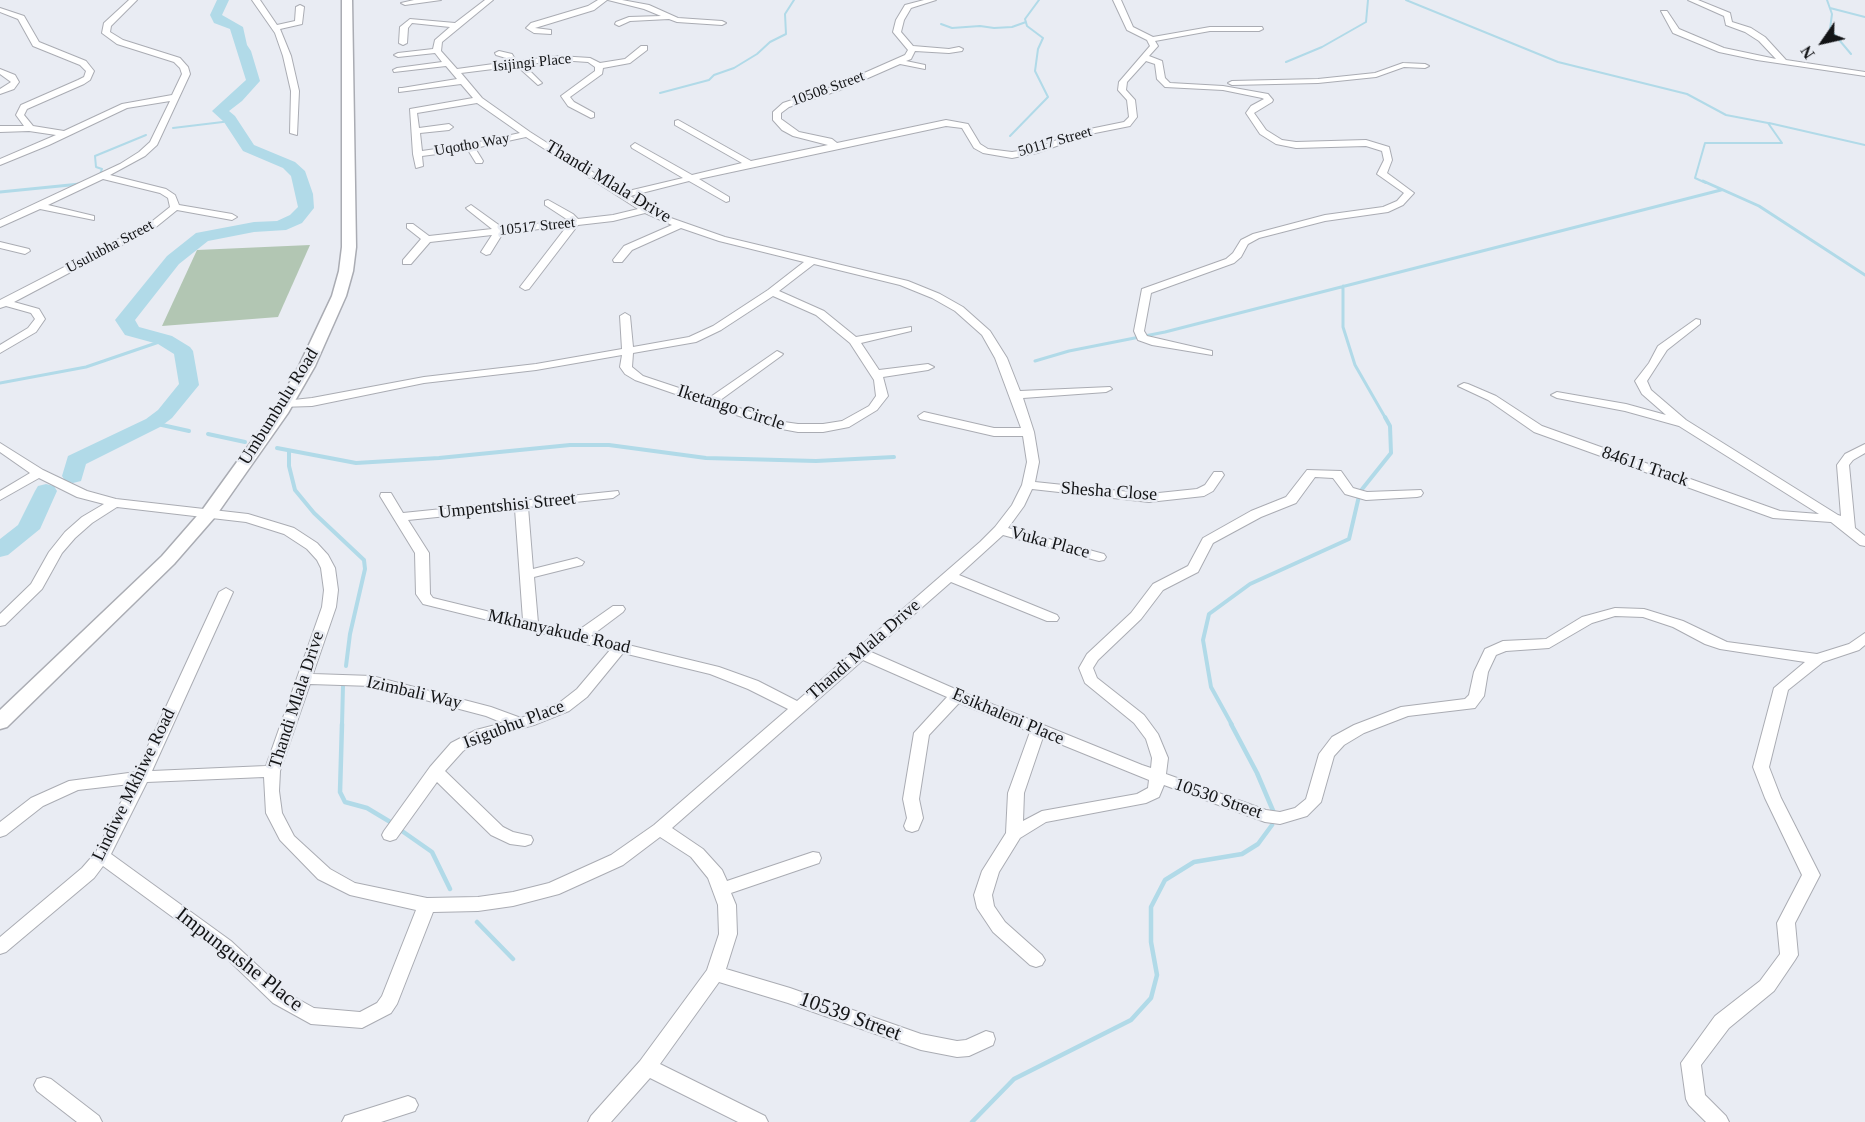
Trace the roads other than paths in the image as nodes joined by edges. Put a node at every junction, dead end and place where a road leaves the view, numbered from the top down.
1 (133, 0) edge
2 (256, 0) edge
3 (347, 0) edge
4 (436, 0) edge
5 (489, 0) edge
6 (603, 0) edge
7 (612, 0) edge
8 (932, 0) edge
9 (1117, 0) edge
10 (1692, 0) edge
11 (10, 1) edge
12 (404, 2) edge
13 (0, 4) edge
14 (300, 7) dead end
15 (0, 10) edge
16 (1664, 14) dead end
17 (669, 18) junction
18 (410, 21) junction
19 (722, 23) dead end
20 (619, 24) dead end
21 (456, 25) junction
22 (276, 28) junction
23 (1259, 29) dead end
24 (548, 32) dead end
25 (1151, 40) junction
26 (403, 43) dead end
27 (644, 48) dead end
28 (911, 48) junction
29 (958, 49) dead end
30 (437, 51) junction
31 (499, 53) dead end
32 (398, 55) dead end
33 (1146, 58) junction
34 (899, 61) junction
35 (1785, 63) junction
36 (516, 64) junction
37 (599, 66) junction
38 (1425, 66) dead end
39 (922, 67) dead end
40 (397, 70) dead end
41 (0, 71) edge
42 (454, 72) junction
43 (1865, 74) edge
44 (538, 83) dead end
45 (1207, 86) junction
46 (402, 90) dead end
47 (0, 92) edge
48 (176, 97) junction
49 (478, 100) junction
50 (591, 115) dead end
51 (678, 123) dead end
52 (449, 127) dead end
53 (29, 128) junction
54 (0, 129) edge
55 (416, 131) junction
56 (294, 133) dead end
57 (65, 134) junction
58 (527, 134) junction
59 (635, 146) dead end
60 (835, 146) junction
61 (470, 147) junction
62 (417, 154) junction
63 (479, 161) dead end
64 (0, 162) edge
65 (750, 164) junction
66 (420, 166) dead end
67 (102, 176) junction
68 (688, 179) junction
69 (622, 195) junction
70 (726, 199) dead end
71 (548, 202) dead end
72 (40, 206) junction
73 (175, 207) junction
74 (471, 208) dead end
75 (646, 210) junction
76 (232, 216) dead end
77 (92, 218) dead end
78 (575, 222) junction
79 (0, 224) edge
80 (680, 225) junction
81 (410, 226) dead end
82 (500, 230) junction
83 (427, 239) junction
84 (0, 245) edge
85 (25, 251) dead end
86 (486, 252) dead end
87 (618, 260) dead end
88 (812, 261) junction
89 (407, 262) dead end
90 (525, 287) dead end
91 (772, 292) junction
92 (2, 303) edge
93 (625, 316) dead end
94 (1696, 322) dead end
95 (907, 329) dead end
96 (854, 341) junction
97 (0, 350) edge
98 (628, 351) junction
99 (1208, 352) dead end
100 (777, 354) dead end
101 (590, 359) junction
102 (626, 367) junction
103 (928, 367) dead end
104 (877, 374) junction
105 (1464, 386) dead end
106 (1106, 389) dead end
107 (1016, 395) junction
108 (1557, 395) dead end
109 (711, 402) junction
110 (284, 405) junction
111 (924, 416) dead end
112 (1682, 423) junction
113 (1029, 432) junction
114 (0, 447) edge
115 (1865, 448) edge
116 (39, 473) junction
117 (1218, 475) dead end
118 (1028, 485) junction
119 (1417, 493) dead end
120 (0, 495) edge
121 (613, 495) dead end
122 (386, 496) dead end
123 (115, 503) junction
124 (520, 505) junction
125 (209, 513) junction
126 (401, 517) junction
127 (1837, 519) junction
128 (1849, 528) junction
129 (1000, 530) junction
130 (1865, 542) edge
131 (1099, 557) dead end
132 (577, 562) dead end
133 (528, 574) junction
134 (949, 576) junction
135 (226, 592) dead end
136 (618, 609) dead end
137 (1052, 618) dead end
138 (0, 622) edge
139 (531, 625) junction
140 (579, 637) junction
141 (1865, 638) edge
142 (620, 647) junction
143 (861, 653) junction
144 (1818, 659) junction
145 (305, 679) junction
146 (957, 696) junction
147 (798, 708) junction
148 (0, 722) edge
149 (519, 723) junction
150 (1038, 730) junction
151 (273, 771) junction
152 (436, 771) junction
153 (140, 777) junction
154 (1157, 777) junction
155 (912, 826) dead end
156 (660, 829) junction
157 (0, 831) edge
158 (1014, 834) junction
159 (390, 835) dead end
160 (525, 840) dead end
161 (102, 856) junction
162 (813, 858) dead end
163 (722, 889) junction
164 (427, 905) junction
165 (0, 947) edge
166 (1036, 960) dead end
167 (715, 973) junction
168 (986, 1039) dead end
169 (647, 1067) junction
170 (44, 1085) dead end
171 (408, 1105) dead end
172 (92, 1122) edge
173 (352, 1122) edge
174 (598, 1122) edge
175 (758, 1122) edge
176 (1719, 1122) edge

1 - 48 street
2 - 22 street
3 - 110 main road, Umbumbulu Road
4 - 12 street
5 - 21 street
6 - 24 street
7 - 17 street
8 - 28 street
9 - 25 street
10 - 35 street
11 - 13 street
12 - 18 street
14 - 22 street
15 - 53 street
16 - 35 street
17 - 19 street
17 - 20 street
18 - 21 street
18 - 26 street
21 - 30 street
22 - 56 street
23 - 25 street
25 - 33 street
27 - 37 street
28 - 29 street
28 - 34 street, 10508 Street
30 - 32 street
30 - 42 street, Thandi Mlala Drive
31 - 36 street
33 - 45 street
33 - 60 street, 50117 Street
34 - 39 street
34 - 60 street, 10508 Street
35 - 43 street
36 - 37 street, Isijingi Place
36 - 42 street, Isijingi Place
36 - 44 street
37 - 50 street, Isijingi Place
38 - 45 street
40 - 42 street
41 - 47 street
42 - 46 street
42 - 49 street, Thandi Mlala Drive
45 - 99 street
48 - 57 street
48 - 67 street
49 - 55 street
49 - 58 street, Thandi Mlala Drive
51 - 65 street
52 - 55 street
53 - 54 street
53 - 57 street
55 - 62 street
57 - 64 street
58 - 61 street, Uqotho Way
58 - 69 street, Thandi Mlala Drive
59 - 68 street
60 - 65 street
61 - 62 street, Uqotho Way
61 - 63 street
62 - 66 street
65 - 68 street
67 - 72 street
67 - 73 street
68 - 69 street
68 - 70 street
69 - 75 street, Thandi Mlala Drive
71 - 78 street
72 - 77 street
72 - 79 street
73 - 76 street
73 - 92 street, Usulubha Street
74 - 82 street
75 - 78 street, 10517 Street
75 - 80 street, Thandi Mlala Drive
78 - 82 street, 10517 Street
78 - 90 street
80 - 87 street
80 - 88 street, Thandi Mlala Drive
81 - 83 street
82 - 83 street, 10517 Street
82 - 86 street
83 - 89 street
84 - 85 street
88 - 91 street
88 - 107 street, Thandi Mlala Drive
91 - 96 street
91 - 98 street
92 - 97 street
93 - 98 street
94 - 112 street
95 - 96 street
96 - 104 street
98 - 101 street
98 - 102 street
100 - 109 street
101 - 102 street, Iketango Circle
101 - 110 street
102 - 109 street, Iketango Circle
103 - 104 street
104 - 109 street, Iketango Circle
105 - 127 street, 84611 Track
106 - 107 street
107 - 113 street, Thandi Mlala Drive
108 - 112 street
110 - 125 main road, Umbumbulu Road
111 - 113 street
112 - 127 street
113 - 118 street, Thandi Mlala Drive
114 - 116 street, Thandi Mlala Drive
115 - 128 street
116 - 120 street
116 - 123 street, Thandi Mlala Drive
117 - 118 street, Shesha Close
118 - 129 street, Thandi Mlala Drive
119 - 154 street
121 - 124 street, Umpentshisi Street
122 - 126 street, Mkhanyakude Road
123 - 125 street, Thandi Mlala Drive
123 - 138 street
124 - 126 street, Umpentshisi Street
124 - 133 street
125 - 145 street, Thandi Mlala Drive
125 - 148 main road, Umbumbulu Road
126 - 139 street, Mkhanyakude Road
127 - 128 street
128 - 130 street
129 - 131 street, Vuka Place
129 - 134 street, Thandi Mlala Drive
132 - 133 street
133 - 139 street
134 - 137 street
134 - 143 street, Thandi Mlala Drive
135 - 153 street, Lindiwe Mkhiwe Road
136 - 140 street
139 - 140 street, Mkhanyakude Road
140 - 142 street, Mkhanyakude Road
141 - 144 street
142 - 147 street, Mkhanyakude Road
142 - 149 street, Isigubhu Place
143 - 146 street, Esikhaleni Place
143 - 147 street, Thandi Mlala Drive
144 - 154 street, 10530 Street
144 - 176 street
145 - 149 street, Izimbali Way
145 - 151 street, Thandi Mlala Drive
146 - 150 street, Esikhaleni Place
146 - 155 street
147 - 156 street, Thandi Mlala Drive
149 - 152 street, Isigubhu Place
150 - 154 street, Esikhaleni Place
150 - 158 street
151 - 153 street
151 - 164 street, Thandi Mlala Drive
152 - 159 street, Isigubhu Place
152 - 160 street
153 - 157 street
153 - 161 street, Lindiwe Mkhiwe Road
154 - 158 street
156 - 163 street
156 - 164 street, Thandi Mlala Drive
158 - 166 street
161 - 164 street, Impungushe Place
161 - 165 street, Lindiwe Mkhiwe Road
162 - 163 street
163 - 167 street
167 - 168 street, 10539 Street
167 - 169 street
169 - 174 street
169 - 175 street
170 - 172 street
171 - 173 street

